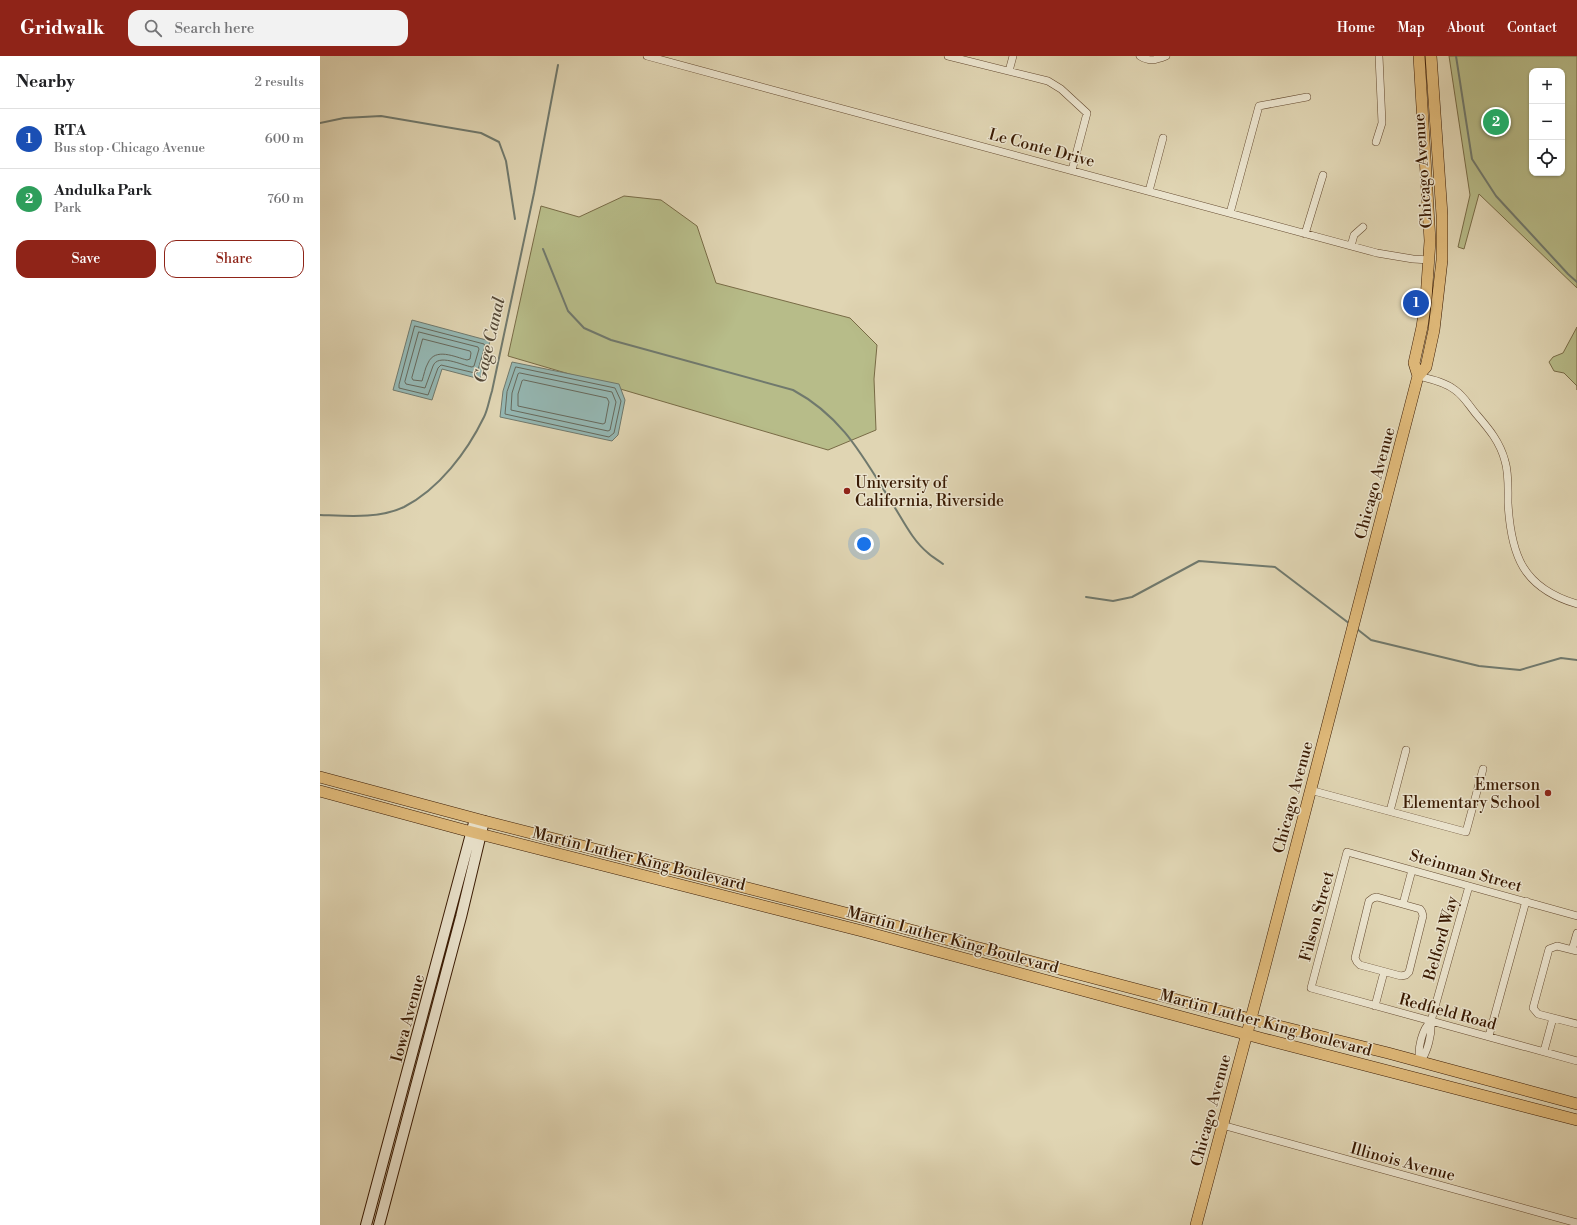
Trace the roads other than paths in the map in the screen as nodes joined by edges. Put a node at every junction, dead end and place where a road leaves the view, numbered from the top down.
1 (647, 56) edge
2 (948, 56) edge
3 (1014, 56) edge
4 (1140, 56) edge
5 (1166, 56) edge
6 (1379, 56) edge
7 (1419, 56) edge
8 (1431, 56) edge
9 (676, 60) edge
10 (1009, 71) junction
11 (1307, 97) dead end
12 (1163, 138) dead end
13 (1376, 142) dead end
14 (1072, 170) junction
15 (1322, 175) dead end
16 (1149, 191) junction
17 (1230, 213) junction
18 (1363, 227) dead end
19 (1305, 234) junction
20 (1442, 241) junction
21 (1351, 246) junction
22 (1430, 260) junction
23 (1436, 312) junction
24 (1418, 376) junction
25 (1577, 604) edge
26 (1406, 750) dead end
27 (1483, 769) dead end
28 (320, 777) edge
29 (1310, 790) junction
30 (320, 791) edge
31 (1390, 811) junction
32 (479, 820) junction
33 (477, 833) junction
34 (1348, 852) joint
35 (1412, 870) junction
36 (1469, 886) junction
37 (1526, 901) junction
38 (1403, 904) junction
39 (1577, 916) edge
40 (1577, 933) edge
41 (1575, 951) edge
42 (1384, 972) junction
43 (1311, 988) joint
44 (1375, 1006) junction
45 (1553, 1018) junction
46 (1250, 1019) junction
47 (1431, 1021) junction
48 (1577, 1024) edge
49 (1246, 1033) junction
50 (1489, 1036) junction
51 (1544, 1051) junction
52 (1577, 1060) edge
53 (1420, 1062) junction
54 (1577, 1104) edge
55 (1577, 1120) edge
56 (1222, 1125) junction
57 (1577, 1223) edge
58 (366, 1225) edge
59 (378, 1225) edge
60 (1198, 1225) edge

1 - 9 street, Le Conte Drive
2 - 10 street
3 - 10 street
4 - 5 street
6 - 13 street
7 - 22 main road, Chicago Avenue
8 - 20 main road, Chicago Avenue
9 - 14 street, Le Conte Drive
10 - 14 street
11 - 17 street
12 - 16 street
14 - 16 street, Le Conte Drive
15 - 19 street
16 - 17 street, Le Conte Drive
17 - 19 street, Le Conte Drive
18 - 21 street
19 - 21 street, Le Conte Drive
20 - 22 main road
20 - 23 main road, Chicago Avenue
21 - 22 street, Le Conte Drive
22 - 23 main road
22 - 24 main road, Chicago Avenue
23 - 24 main road, Chicago Avenue
24 - 25 street
24 - 29 main road, Chicago Avenue
26 - 31 street
27 - 31 street
28 - 32 main road, Martin Luther King Boulevard
29 - 31 street
29 - 46 main road, Chicago Avenue
30 - 33 main road, Martin Luther King Boulevard
32 - 33 street, Iowa Avenue
32 - 46 main road, Martin Luther King Boulevard
33 - 49 main road, Martin Luther King Boulevard
33 - 58 street, Iowa Avenue
33 - 59 street, Iowa Avenue
34 - 35 street, Steinman Street
34 - 43 street, Filson Street
35 - 36 street, Steinman Street
35 - 38 street
36 - 37 street, Steinman Street
36 - 47 street, Belford Way
37 - 39 street, Steinman Street
37 - 50 street
38 - 42 street
38 - 42 street
40 - 41 street
41 - 45 street
42 - 44 street
43 - 44 street, Redfield Road
44 - 47 street, Redfield Road
45 - 48 street
45 - 51 street
46 - 49 main road, Chicago Avenue
46 - 53 main road, Martin Luther King Boulevard
47 - 50 street, Redfield Road
47 - 53 street, Belford Way
49 - 55 main road, Martin Luther King Boulevard
49 - 56 main road, Chicago Avenue
50 - 51 street, Redfield Road
51 - 52 street, Redfield Road
53 - 54 main road, Martin Luther King Boulevard
56 - 57 street, Illinois Avenue
56 - 60 main road, Chicago Avenue

